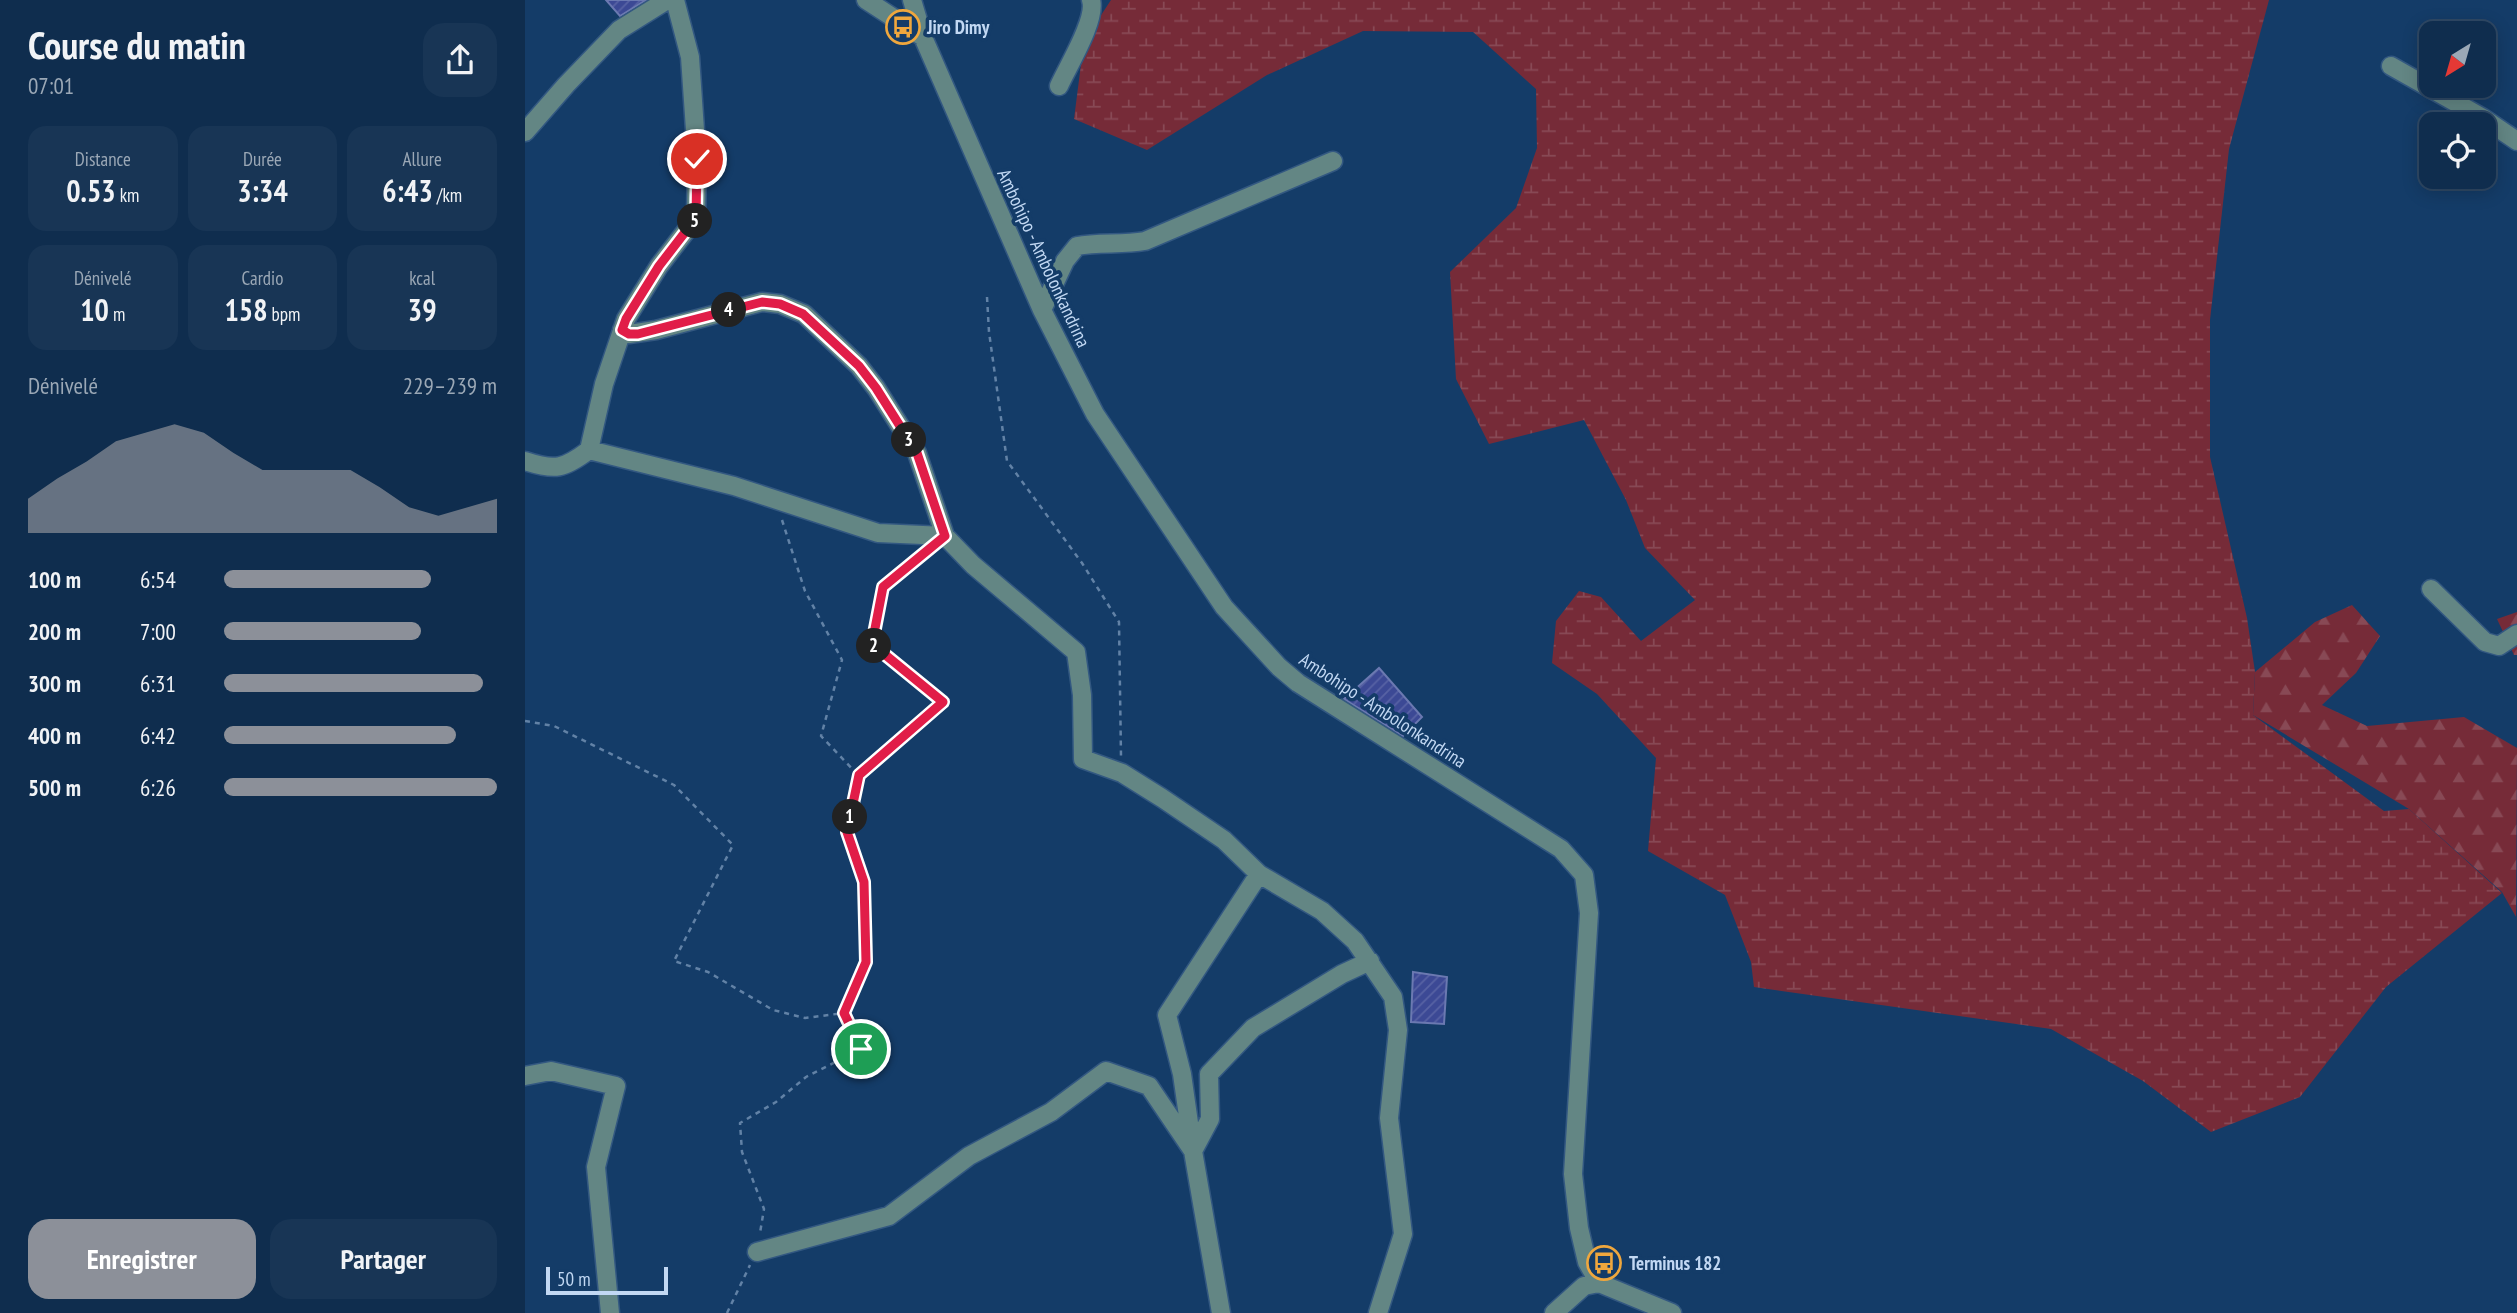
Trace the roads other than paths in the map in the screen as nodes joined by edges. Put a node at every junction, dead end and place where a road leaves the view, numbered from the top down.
1 (667, 0) edge
2 (675, 0) edge
3 (866, 0) edge
4 (912, 0) edge
5 (1091, 0) edge
6 (923, 37) junction
7 (2391, 66) dead end
8 (1059, 86) dead end
9 (525, 132) edge
10 (2517, 141) edge
11 (1333, 161) dead end
12 (1042, 310) junction
13 (622, 330) junction
14 (589, 450) junction
15 (525, 461) edge
16 (945, 536) junction
17 (2431, 589) dead end
18 (2517, 634) edge
19 (1259, 874) junction
20 (1370, 961) junction
21 (525, 1076) edge
22 (1193, 1151) junction
23 (757, 1252) road end
24 (1599, 1283) junction
25 (610, 1313) edge
26 (1221, 1313) edge
27 (1378, 1313) edge
28 (1554, 1313) edge
29 (1672, 1313) edge

1 - 9 street
2 - 13 street
3 - 6 street
4 - 6 street, Ambohipo - Ambolonkandrina
5 - 8 street
6 - 12 street, Ambohipo - Ambolonkandrina
7 - 10 street
11 - 12 street
12 - 24 street, Ambohipo - Ambolonkandrina
13 - 14 street
13 - 16 street
14 - 15 street
14 - 16 street
16 - 19 street
17 - 18 street
19 - 20 street
19 - 22 street
20 - 22 street
20 - 27 street
21 - 25 street
22 - 23 street
22 - 26 street
24 - 28 street
24 - 29 street

